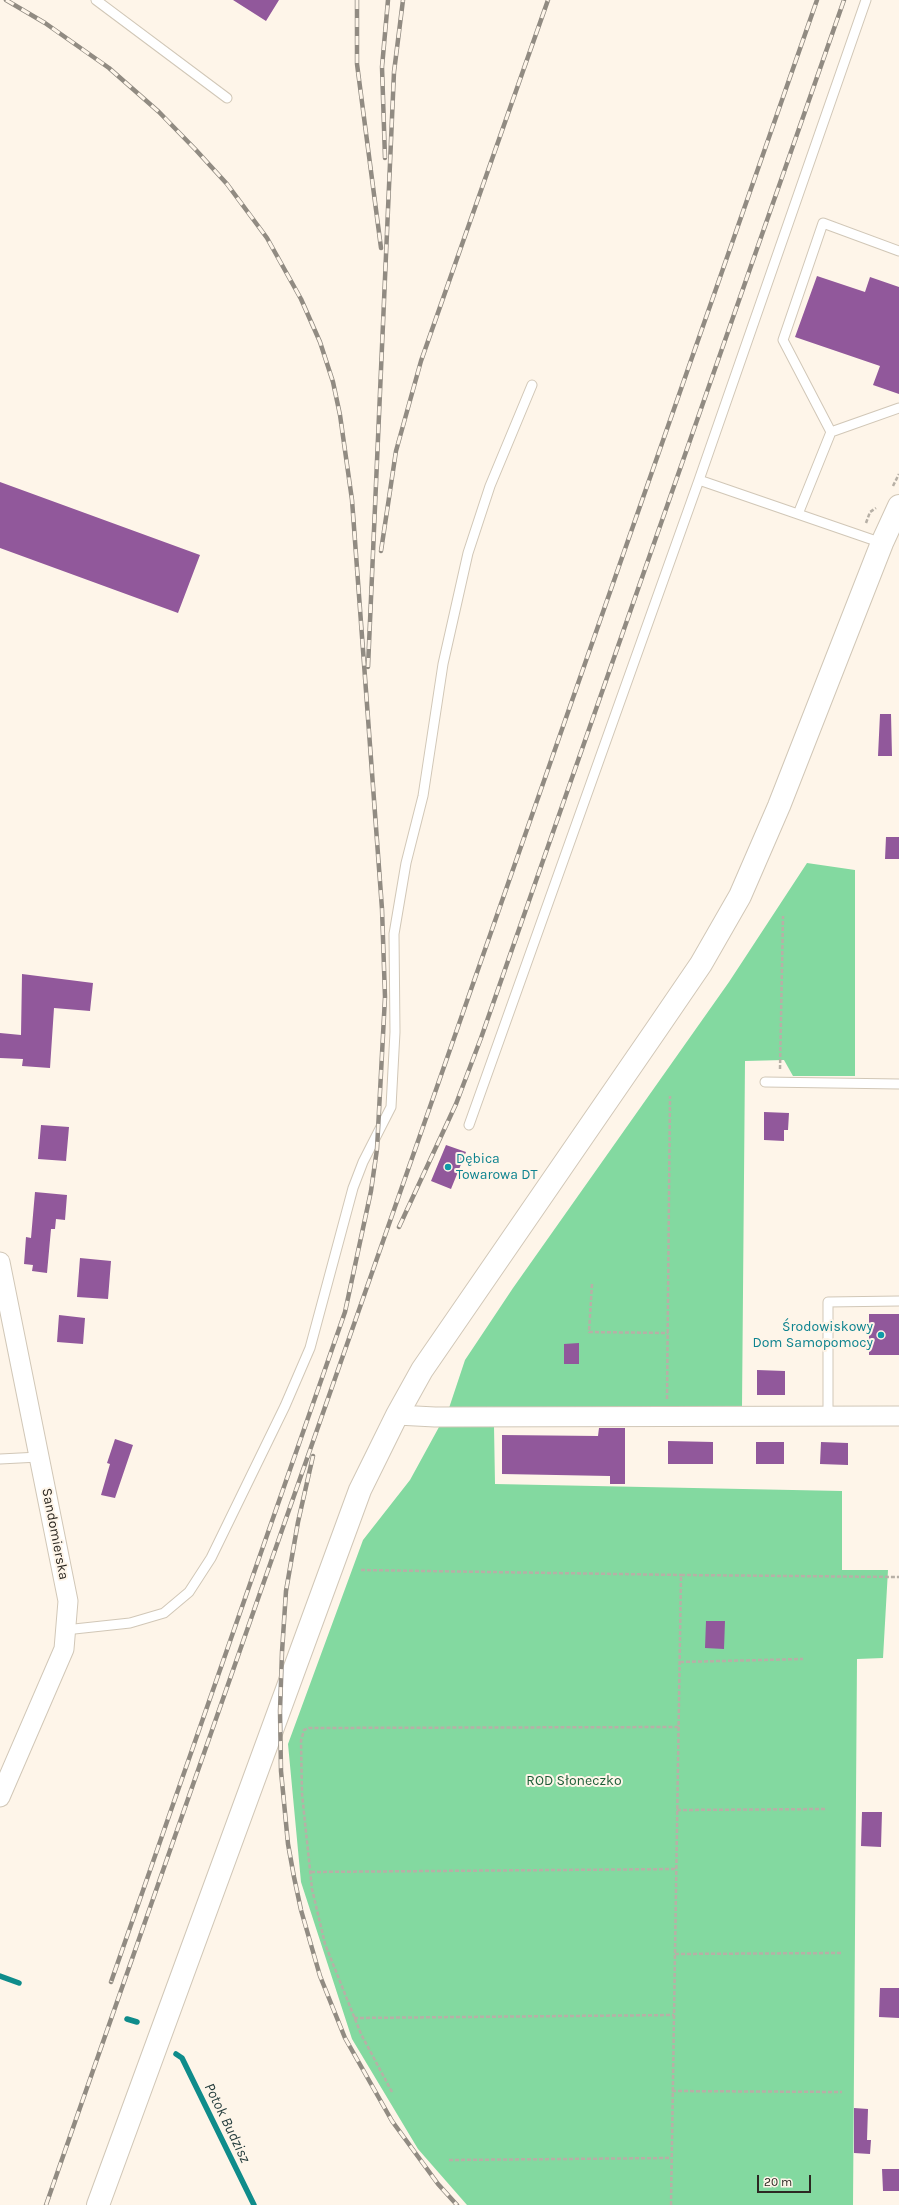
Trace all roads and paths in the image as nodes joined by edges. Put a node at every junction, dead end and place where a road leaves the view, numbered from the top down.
1 (96, 0) edge
2 (866, 0) edge
3 (227, 98) dead end
4 (899, 251) edge
5 (532, 385) dead end
6 (899, 408) edge
7 (831, 432) junction
8 (699, 480) junction
9 (899, 506) edge
10 (798, 514) junction
11 (889, 539) edge
12 (783, 916) dead end
13 (765, 1082) dead end
14 (779, 1082) junction
15 (899, 1084) edge
16 (670, 1096) dead end
17 (469, 1125) dead end
18 (0, 1262) edge
19 (592, 1284) dead end
20 (899, 1301) edge
21 (668, 1333) junction
22 (396, 1415) junction
23 (667, 1416) junction
24 (828, 1416) junction
25 (899, 1416) edge
26 (39, 1457) junction
27 (0, 1459) edge
28 (361, 1570) dead end
29 (681, 1576) junction
30 (899, 1577) edge
31 (66, 1630) junction
32 (803, 1659) dead end
33 (680, 1662) junction
34 (679, 1727) junction
35 (0, 1797) edge
36 (825, 1808) dead end
37 (677, 1810) junction
38 (676, 1869) junction
39 (311, 1872) junction
40 (843, 1953) dead end
41 (675, 1954) junction
42 (674, 2015) junction
43 (354, 2018) junction
44 (392, 2092) dead end
45 (672, 2092) junction
46 (842, 2092) dead end
47 (671, 2158) junction
48 (449, 2160) dead end
49 (98, 2205) edge
50 (671, 2205) edge

1 - 3 lane
2 - 8 lane
4 - 7 lane
5 - 31 lane
6 - 7 lane
7 - 10 lane
8 - 10 lane
8 - 17 lane
9 - 11 street
10 - 11 lane
11 - 22 street
12 - 14 path
13 - 14 lane
14 - 15 lane
16 - 21 path
18 - 26 street, Sandomierska
19 - 21 path
20 - 24 lane
21 - 23 path
22 - 23 street
22 - 49 street
23 - 24 street
24 - 25 street
26 - 27 lane
26 - 31 street, Sandomierska
28 - 29 path
29 - 30 path
29 - 33 path
31 - 35 street, Sandomierska
32 - 33 path
33 - 34 path
34 - 37 path
34 - 39 path
36 - 37 path
37 - 38 path
38 - 39 path
38 - 41 path
39 - 43 path
40 - 41 path
41 - 42 path
42 - 43 path
42 - 45 path
43 - 44 path
45 - 46 path
45 - 47 path
47 - 48 path
47 - 50 path

